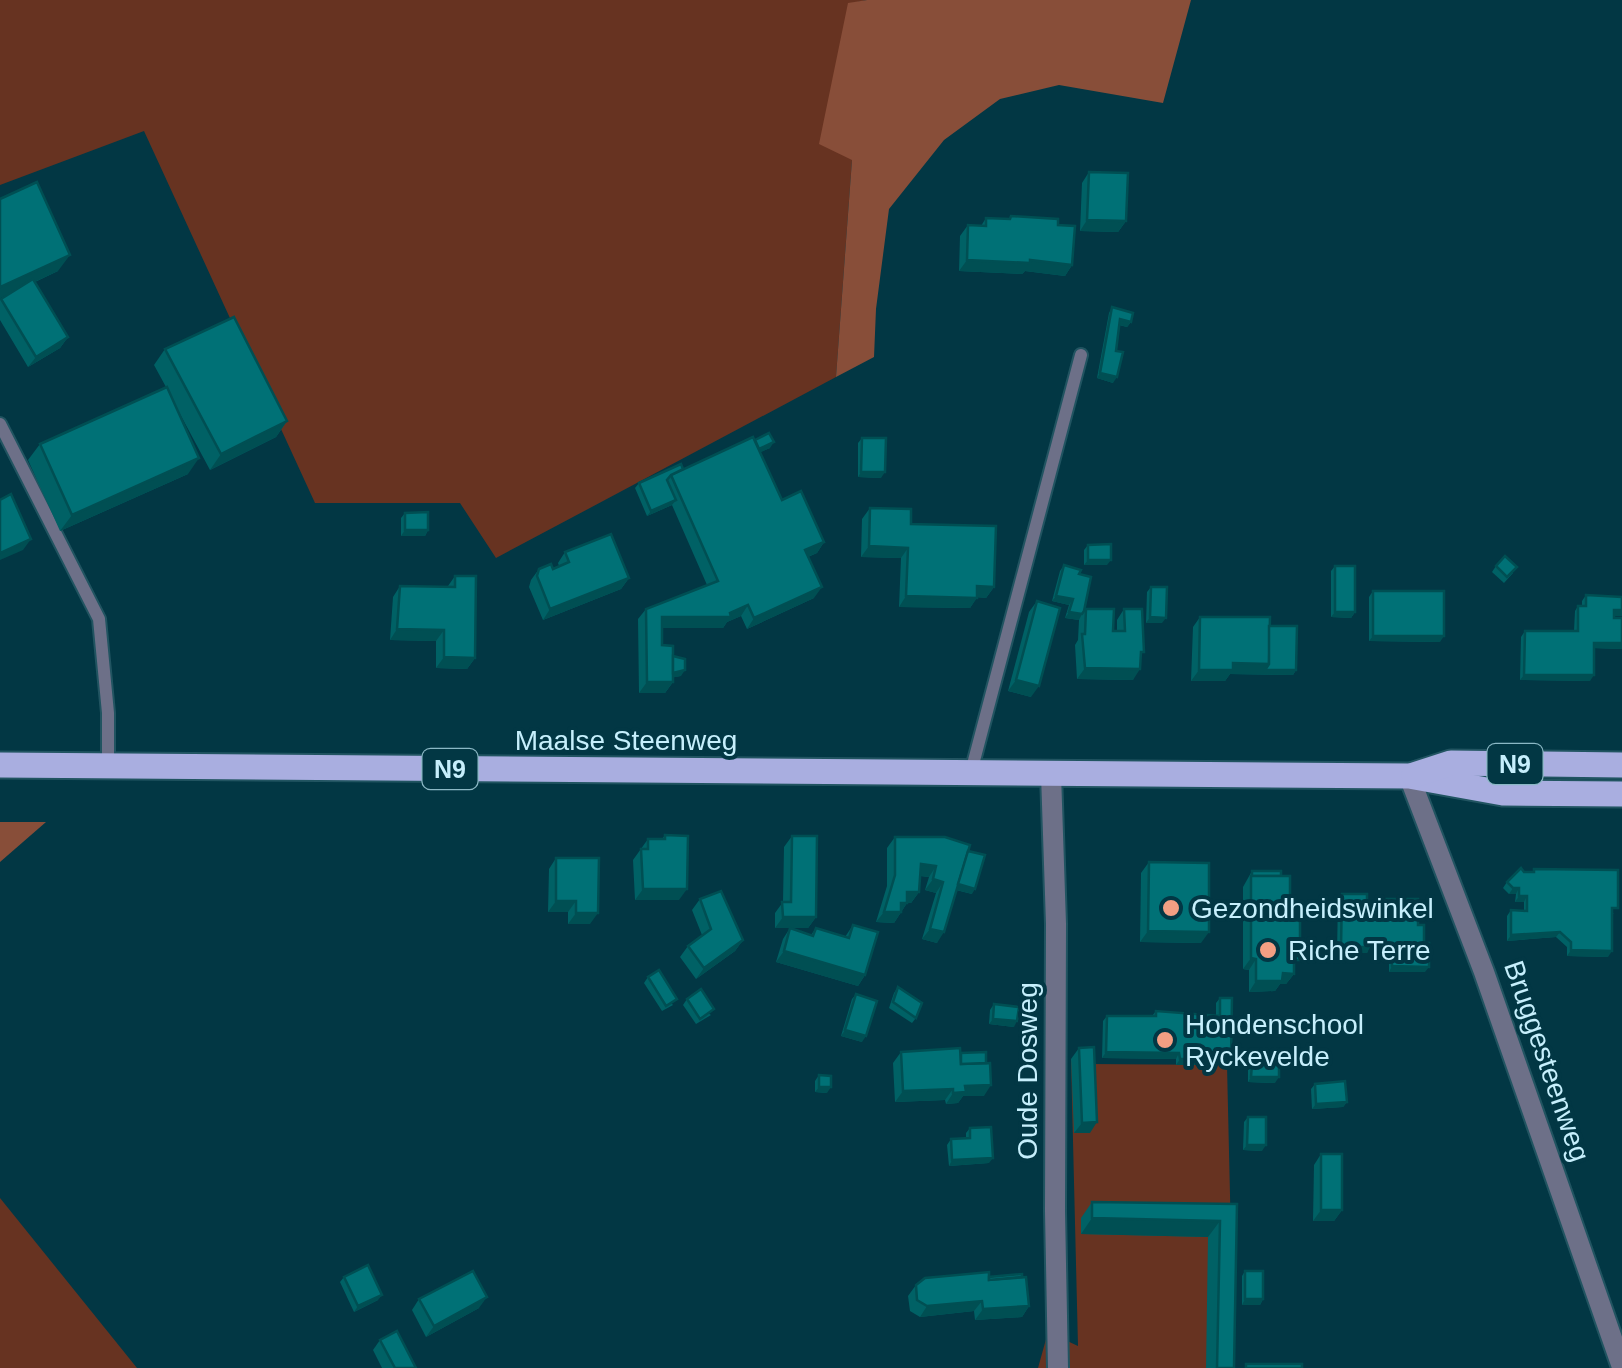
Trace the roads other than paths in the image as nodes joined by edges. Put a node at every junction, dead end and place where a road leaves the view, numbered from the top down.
1 (1081, 355) dead end
2 (0, 424) edge
3 (0, 765) edge
4 (1622, 765) edge
5 (108, 766) junction
6 (961, 772) junction
7 (1051, 774) junction
8 (1409, 776) junction
9 (1622, 794) edge
10 (1622, 1367) edge
11 (1058, 1368) edge

1 - 6 lane
2 - 5 lane
3 - 5 main road, Maalse Steenweg / N9
4 - 8 main road, N9
5 - 6 main road, Maalse Steenweg / N9
6 - 7 main road, N9
7 - 8 main road, N9
7 - 11 street, Oude Dosweg
8 - 9 main road, N9
8 - 10 street, Bruggesteenweg

